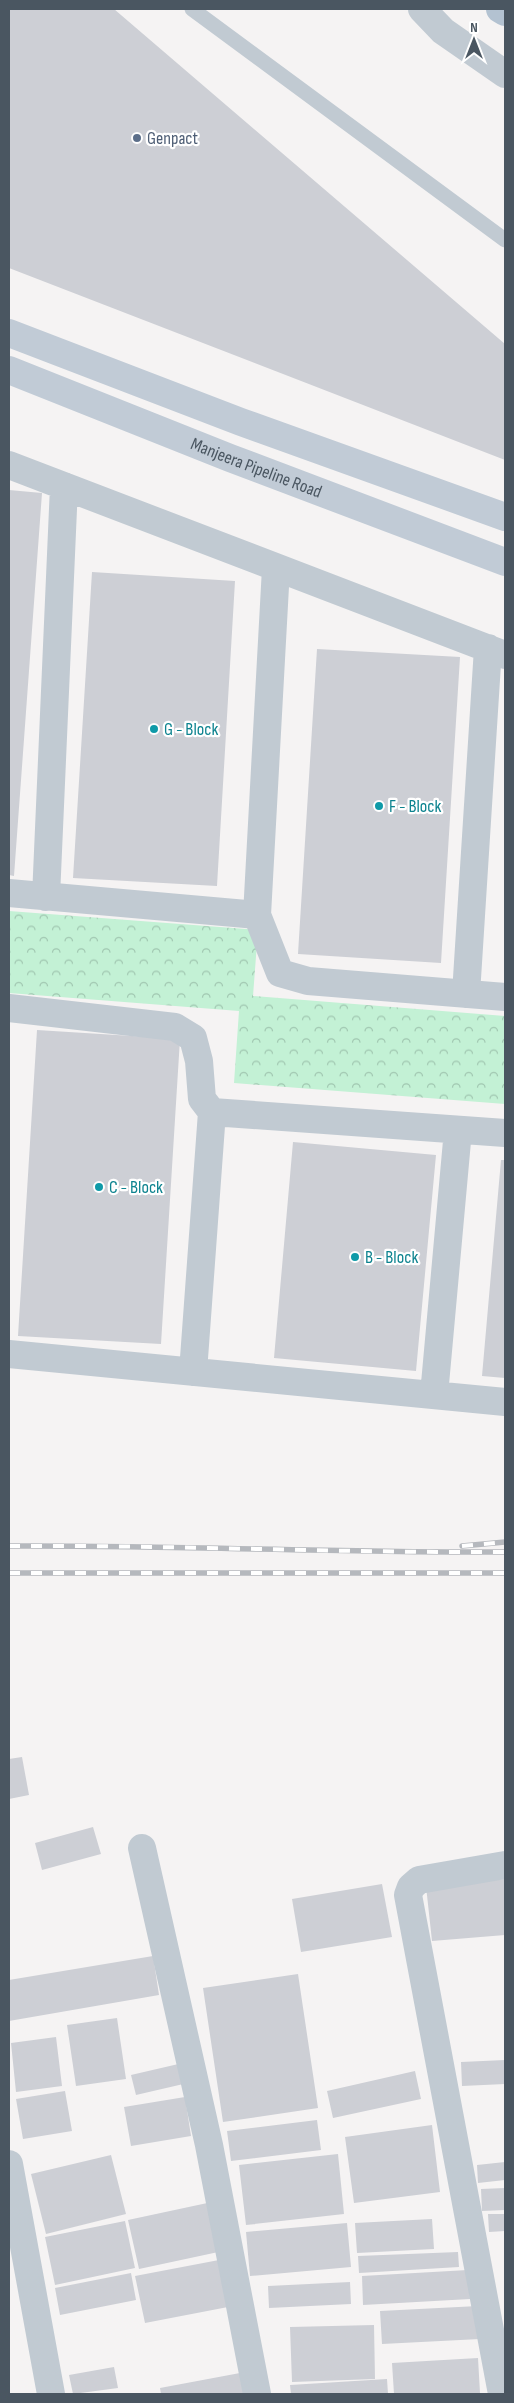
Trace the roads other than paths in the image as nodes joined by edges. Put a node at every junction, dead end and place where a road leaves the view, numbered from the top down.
1 (192, 9) edge
2 (422, 9) edge
3 (500, 9) edge
4 (505, 12) edge
5 (505, 74) edge
6 (505, 240) edge
7 (9, 333) edge
8 (9, 370) edge
9 (342, 458) junction
10 (9, 465) edge
11 (64, 486) junction
12 (331, 496) junction
13 (505, 517) edge
14 (505, 562) edge
15 (276, 568) junction
16 (496, 651) edge
17 (9, 894) edge
18 (46, 897) junction
19 (257, 915) junction
20 (466, 994) junction
21 (505, 998) edge
22 (9, 1008) edge
23 (212, 1112) junction
24 (458, 1130) junction
25 (505, 1133) edge
26 (9, 1354) edge
27 (193, 1372) junction
28 (434, 1395) junction
29 (505, 1402) edge
30 (142, 1848) dead end
31 (505, 1865) edge
32 (9, 2164) edge
33 (51, 2394) edge
34 (257, 2394) edge
35 (502, 2394) edge

1 - 6 lane
2 - 5 street
3 - 4 main road
7 - 9 main road
8 - 12 main road, Manjeera Pipeline Road
9 - 12 main road
9 - 13 main road
10 - 11 street
11 - 15 street
11 - 18 street
12 - 14 main road, Manjeera Pipeline Road
15 - 16 street
15 - 19 street
16 - 20 street
17 - 18 street
18 - 19 street
19 - 20 street
20 - 21 street
22 - 23 street
23 - 24 street
23 - 27 street
24 - 25 street
24 - 28 street
26 - 27 street
27 - 28 street
28 - 29 street
30 - 34 street
31 - 35 street
32 - 33 street

